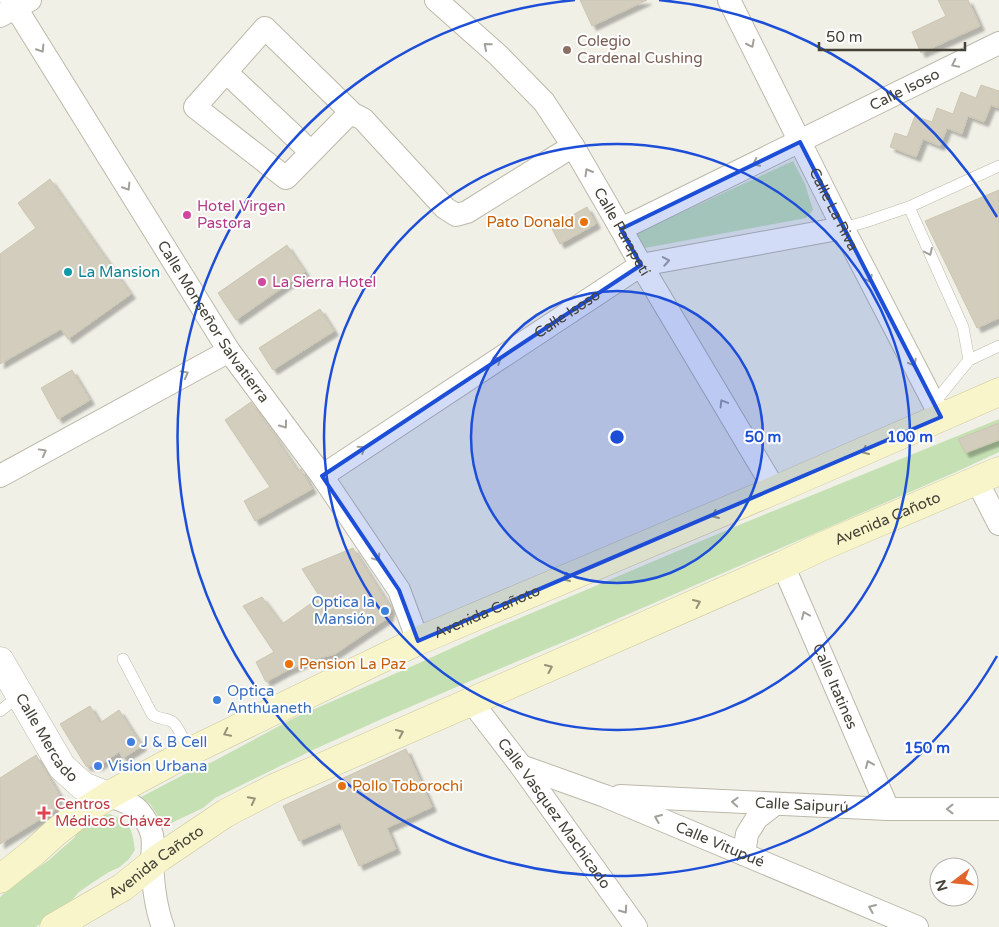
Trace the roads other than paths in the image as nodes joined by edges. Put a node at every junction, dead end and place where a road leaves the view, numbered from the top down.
1 (436, 0) edge
2 (729, 0) edge
3 (14, 6) edge
4 (999, 43) edge
5 (226, 72) junction
6 (353, 114) junction
7 (800, 142) junction
8 (573, 146) junction
9 (311, 152) junction
10 (999, 166) edge
11 (909, 208) junction
12 (843, 228) junction
13 (622, 230) junction
14 (641, 265) junction
15 (999, 346) edge
16 (229, 350) junction
17 (969, 360) junction
18 (999, 392) edge
19 (938, 410) junction
20 (0, 476) edge
21 (322, 476) junction
22 (988, 476) edge
23 (775, 490) junction
24 (999, 524) edge
25 (783, 565) junction
26 (418, 641) junction
27 (123, 659) dead end
28 (0, 661) edge
29 (471, 702) junction
30 (10, 703) edge
31 (189, 752) junction
32 (522, 766) junction
33 (108, 796) junction
34 (604, 796) junction
35 (775, 804) junction
36 (888, 809) junction
37 (999, 809) edge
38 (744, 854) junction
39 (152, 864) junction
40 (0, 880) edge
41 (54, 927) edge
42 (163, 927) edge
43 (636, 927) edge
44 (917, 927) edge

8 -> 1 street, Calle Parapetí
2 -> 7 street, Calle La Riva
3 -> 16 street, Calle Monseñor Salvatierra
4 -> 7 street, Calle Isoso
5 - 6 street
5 - 9 street
5 - 9 street
6 - 8 street
6 - 9 street
7 - 12 street, Calle La Riva
7 -> 13 street, Calle Isoso
13 -> 8 street, Calle Parapetí
10 - 11 lane
11 - 12 lane
11 -> 17 lane
14 -> 12 street, Calle Isoso
12 -> 19 street, Calle La Riva
13 - 14 street, Calle Parapetí
21 -> 14 street, Calle Isoso
23 -> 14 street, Calle Parapetí
15 - 17 lane
20 -> 16 street
16 -> 21 street, Calle Monseñor Salvatierra
17 - 19 lane
18 - 19 main road, Avenida Cañoto
19 -> 23 main road, Avenida Cañoto
21 -> 26 street, Calle Monseñor Salvatierra
22 - 24 street
22 - 25 main road, Avenida Cañoto
23 -> 26 main road, Avenida Cañoto
29 -> 25 main road, Avenida Cañoto
36 -> 25 street, Calle Itatines
26 -> 31 main road, Avenida Cañoto
27 - 31 lane
28 - 30 street, Calle Mercado
29 - 32 street, Calle Vasquez Machicado
39 -> 29 main road, Avenida Cañoto
30 - 33 street, Calle Mercado
31 - 33 main road, Avenida Cañoto
32 - 34 street, Calle Vitupué
32 -> 43 street, Calle Vasquez Machicado
33 - 39 street, Calle Mercado
33 - 40 main road, Avenida Cañoto
35 -> 34 street, Calle Saipurú
38 -> 34 street, Calle Vitupué
35 - 36 street, Calle Saipurú
35 - 38 street
37 -> 36 street, Calle Saipurú
44 -> 38 street, Calle Vitupué
39 - 41 main road, Avenida Cañoto
39 - 42 street, Calle Mercado

